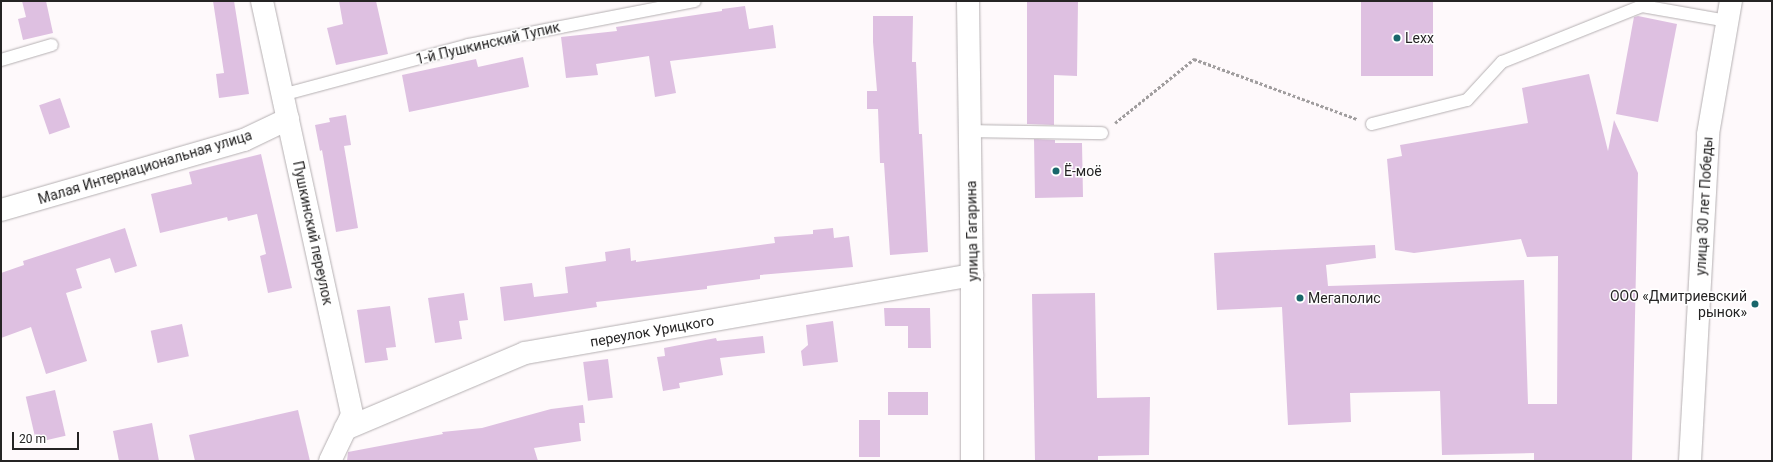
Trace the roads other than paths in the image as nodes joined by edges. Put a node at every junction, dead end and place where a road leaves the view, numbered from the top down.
1 (262, 1) edge
2 (695, 1) edge
3 (968, 1) edge
4 (1729, 11) edge
5 (52, 45) dead end
6 (1, 60) edge
7 (282, 95) junction
8 (288, 118) junction
9 (1372, 124) road end
10 (970, 131) junction
11 (1102, 133) road end
12 (1, 210) edge
13 (972, 275) junction
14 (345, 429) junction
15 (330, 461) edge
16 (972, 461) edge
17 (1690, 461) edge

1 - 7 street, Пушкинский переулок
2 - 7 lane, 1-й Пушкинский Тупик
3 - 10 street, улица Гагарина
4 - 9 lane
4 - 17 street, улица 30 лет Победы
5 - 6 lane
7 - 8 street, Пушкинский переулок
8 - 12 street, Малая Интернациональная улица
8 - 14 street, Пушкинский переулок
10 - 11 lane
10 - 13 street, улица Гагарина
13 - 14 street, переулок Урицкого
13 - 16 street, улица Гагарина
14 - 15 street, Пушкинский переулок

